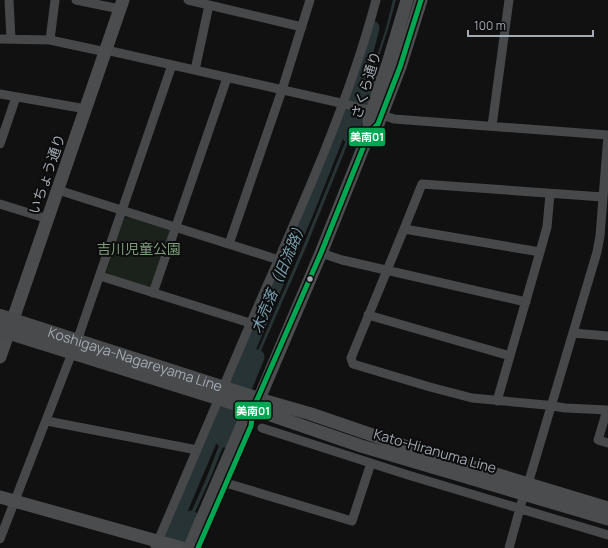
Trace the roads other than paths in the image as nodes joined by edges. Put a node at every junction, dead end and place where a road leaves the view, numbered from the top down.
1 (10, 0) edge
2 (55, 0) edge
3 (76, 0) edge
4 (192, 0) edge
5 (310, 0) edge
6 (376, 0) edge
7 (407, 0) edge
8 (421, 0) edge
9 (509, 0) edge
10 (122, 4) edge
11 (209, 5) junction
12 (302, 27) junction
13 (0, 39) edge
14 (11, 39) junction
15 (50, 40) junction
16 (106, 51) junction
17 (172, 65) junction
18 (195, 70) junction
19 (227, 78) junction
20 (282, 90) junction
21 (0, 94) edge
22 (16, 97) junction
23 (344, 104) junction
24 (86, 109) junction
25 (373, 112) junction
26 (492, 126) junction
27 (608, 135) edge
28 (0, 144) edge
29 (58, 190) junction
30 (550, 194) junction
31 (603, 197) junction
32 (0, 204) edge
33 (122, 210) junction
34 (48, 219) junction
35 (176, 227) junction
36 (404, 229) junction
37 (229, 244) junction
38 (540, 252) junction
39 (321, 253) junction
40 (279, 260) junction
41 (386, 270) junction
42 (100, 276) junction
43 (153, 293) junction
44 (526, 302) junction
45 (368, 315) junction
46 (0, 316) edge
47 (250, 323) junction
48 (8, 328) edge
49 (573, 333) junction
50 (608, 336) edge
51 (75, 347) junction
52 (510, 356) junction
53 (0, 357) edge
54 (221, 395) junction
55 (497, 401) junction
56 (251, 405) junction
57 (551, 406) junction
58 (607, 410) edge
59 (46, 421) junction
60 (262, 428) dead end
61 (608, 443) edge
62 (197, 450) junction
63 (414, 462) junction
64 (371, 463) junction
65 (410, 475) junction
66 (226, 483) junction
67 (526, 489) junction
68 (0, 497) edge
69 (15, 501) junction
70 (520, 507) junction
71 (608, 508) edge
72 (608, 519) edge
73 (608, 535) edge
74 (0, 539) edge
75 (158, 543) edge
76 (182, 548) edge
77 (190, 548) edge
78 (198, 548) edge
79 (509, 548) edge

1 - 14 street
2 - 15 street
3 - 10 street
4 - 11 street
5 - 12 street
6 - 23 street
7 - 25 street, さくら通り
8 - 25 street, さくら通り
9 - 26 street
10 - 16 street, いちょう通り
11 - 12 street
11 - 18 street
12 - 20 street
13 - 14 street
14 - 15 street
15 - 16 street
16 - 17 street
16 - 24 street, いちょう通り
17 - 18 street
17 - 33 street
18 - 19 street
19 - 20 street
19 - 35 street
20 - 23 street
20 - 37 street
21 - 22 street
22 - 24 street
22 - 28 street
23 - 25 street
23 - 40 street
24 - 29 street, いちょう通り
25 - 26 street
25 - 39 street, さくら通り
26 - 27 street
27 - 31 street
29 - 33 street
29 - 34 street, いちょう通り
30 - 31 street
30 - 36 street
30 - 38 street
31 - 49 street
32 - 34 street
33 - 35 street
33 - 42 street
34 - 48 street, いちょう通り
35 - 37 street
35 - 43 street
36 - 38 street
36 - 41 street
37 - 40 street
38 - 44 street
39 - 41 street
39 - 56 street, さくら通り
40 - 47 street
41 - 44 street
41 - 45 street
42 - 43 street
42 - 51 street
43 - 47 street
44 - 52 street
45 - 52 street
45 - 55 street
46 - 48 main road, Koshigaya-Nagareyama Line
47 - 54 street
48 - 51 main road, Koshigaya-Nagareyama Line
48 - 53 street, いちょう通り
49 - 50 street
49 - 57 street
51 - 54 main road, Koshigaya-Nagareyama Line
51 - 59 street
52 - 55 street
54 - 56 main road, Koshigaya-Nagareyama Line
54 - 62 street
55 - 57 street
56 - 63 street, Kato-Hiranuma Line
56 - 66 main road
56 - 67 street, Kato-Hiranuma Line
56 - 77 main road
57 - 58 street
57 - 67 street
58 - 61 street
59 - 62 street
59 - 69 street
60 - 64 street
62 - 75 street
63 - 65 street
63 - 67 street, Kato-Hiranuma Line
64 - 65 street
64 - 66 street
65 - 70 street
66 - 78 main road
67 - 70 street
67 - 71 street, Kato-Hiranuma Line
67 - 72 street, Kato-Hiranuma Line
68 - 69 street
69 - 74 street
69 - 75 street
70 - 73 street
70 - 79 street
75 - 76 street

